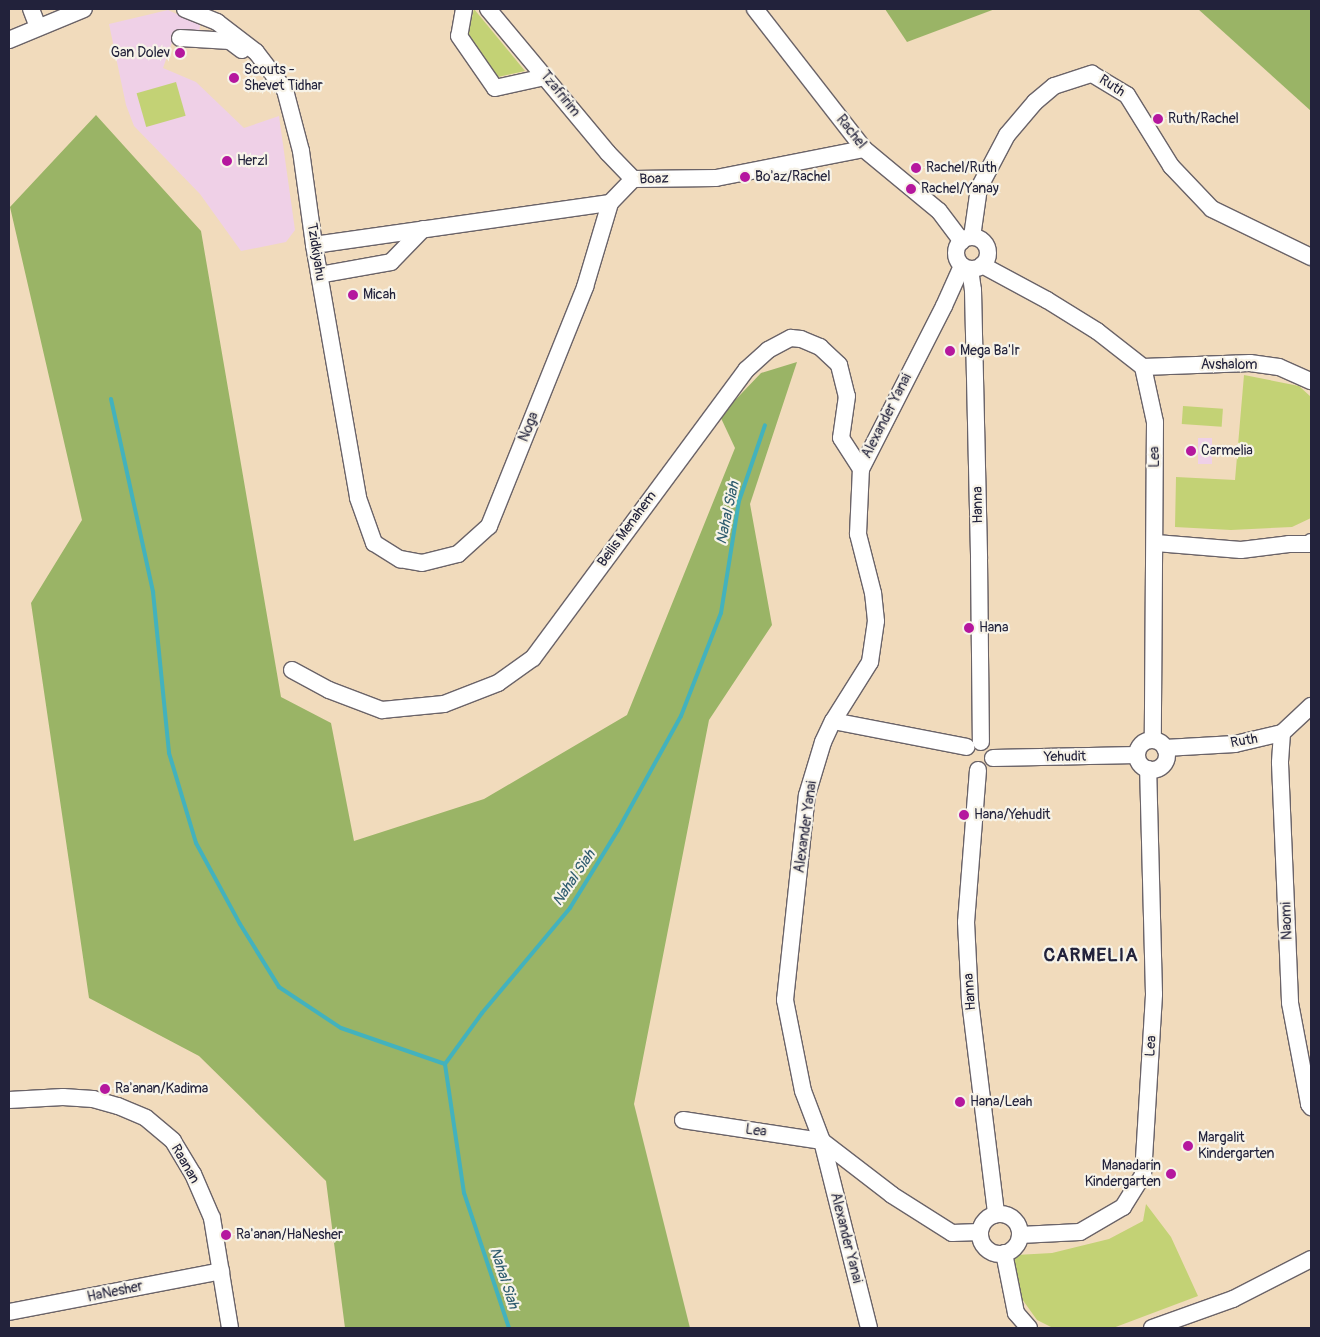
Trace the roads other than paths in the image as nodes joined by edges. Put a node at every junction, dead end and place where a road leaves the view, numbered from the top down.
1 (31, 9) edge
2 (84, 9) edge
3 (185, 9) edge
4 (464, 9) edge
5 (488, 9) edge
6 (755, 9) edge
7 (205, 23) dead end
8 (38, 27) junction
9 (180, 38) dead end
10 (9, 40) edge
11 (205, 40) junction
12 (546, 77) junction
13 (288, 100) junction
14 (864, 149) junction
15 (633, 179) junction
16 (610, 203) junction
17 (423, 230) junction
18 (967, 239) junction
19 (314, 245) junction
20 (1311, 257) edge
21 (971, 267) junction
22 (319, 275) junction
23 (1143, 367) junction
24 (1311, 381) edge
25 (861, 468) junction
26 (1311, 542) edge
27 (374, 543) joint
28 (1156, 543) junction
29 (292, 670) dead end
30 (1311, 706) edge
31 (833, 721) junction
32 (1282, 733) junction
33 (974, 744) junction
34 (1159, 744) junction
35 (1137, 755) junction
36 (993, 758) junction
37 (1148, 769) junction
38 (978, 770) junction
39 (9, 1100) edge
40 (1311, 1107) edge
41 (683, 1120) dead end
42 (822, 1141) junction
43 (996, 1214) junction
44 (980, 1232) junction
45 (1020, 1236) junction
46 (1004, 1253) junction
47 (1311, 1259) edge
48 (221, 1270) junction
49 (9, 1312) edge
50 (230, 1328) edge
51 (869, 1328) edge
52 (1029, 1328) edge
53 (1152, 1328) edge

1 - 8 street
2 - 8 street
3 - 13 street, Tzidkiyahu
4 - 12 street
5 - 12 street, Tzafririm
6 - 14 street, Rachel
7 - 11 street
8 - 10 street
9 - 11 street
11 - 13 street
12 - 15 street, Tzafririm
13 - 19 street, Tzidkiyahu
14 - 15 street, Boaz
14 - 18 street, Rachel
15 - 16 street, Boaz
16 - 17 street
16 - 27 street, Noga
17 - 19 street
17 - 22 street
18 - 20 street, Ruth
18 - 21 street
18 - 21 street
19 - 22 street, Tzidkiyahu
21 - 23 street
21 - 25 street, Alexander Yanai
21 - 33 street, Hanna
22 - 27 street, Tzidkiyahu
23 - 24 street, Avshalom
23 - 28 street, Lea
25 - 29 street, Beilis Menahem
25 - 31 street, Alexander Yanai
26 - 28 street
28 - 34 street, Lea
30 - 32 street, Ruth
31 - 33 street
31 - 42 street, Alexander Yanai
32 - 34 street, Ruth
32 - 40 street, Naomi
33 - 36 street
33 - 38 street
34 - 35 street
34 - 37 street
35 - 36 street, Yehudit
35 - 37 street
36 - 38 street
37 - 45 street, Lea
38 - 43 street, Hanna
39 - 48 street, Raanan
41 - 42 street, Lea
42 - 44 street, Lea
42 - 51 street, Alexander Yanai
43 - 44 street
43 - 45 street
44 - 46 street
45 - 46 street
46 - 52 street
47 - 53 street
48 - 49 street, HaNesher
48 - 50 street, Raanan

